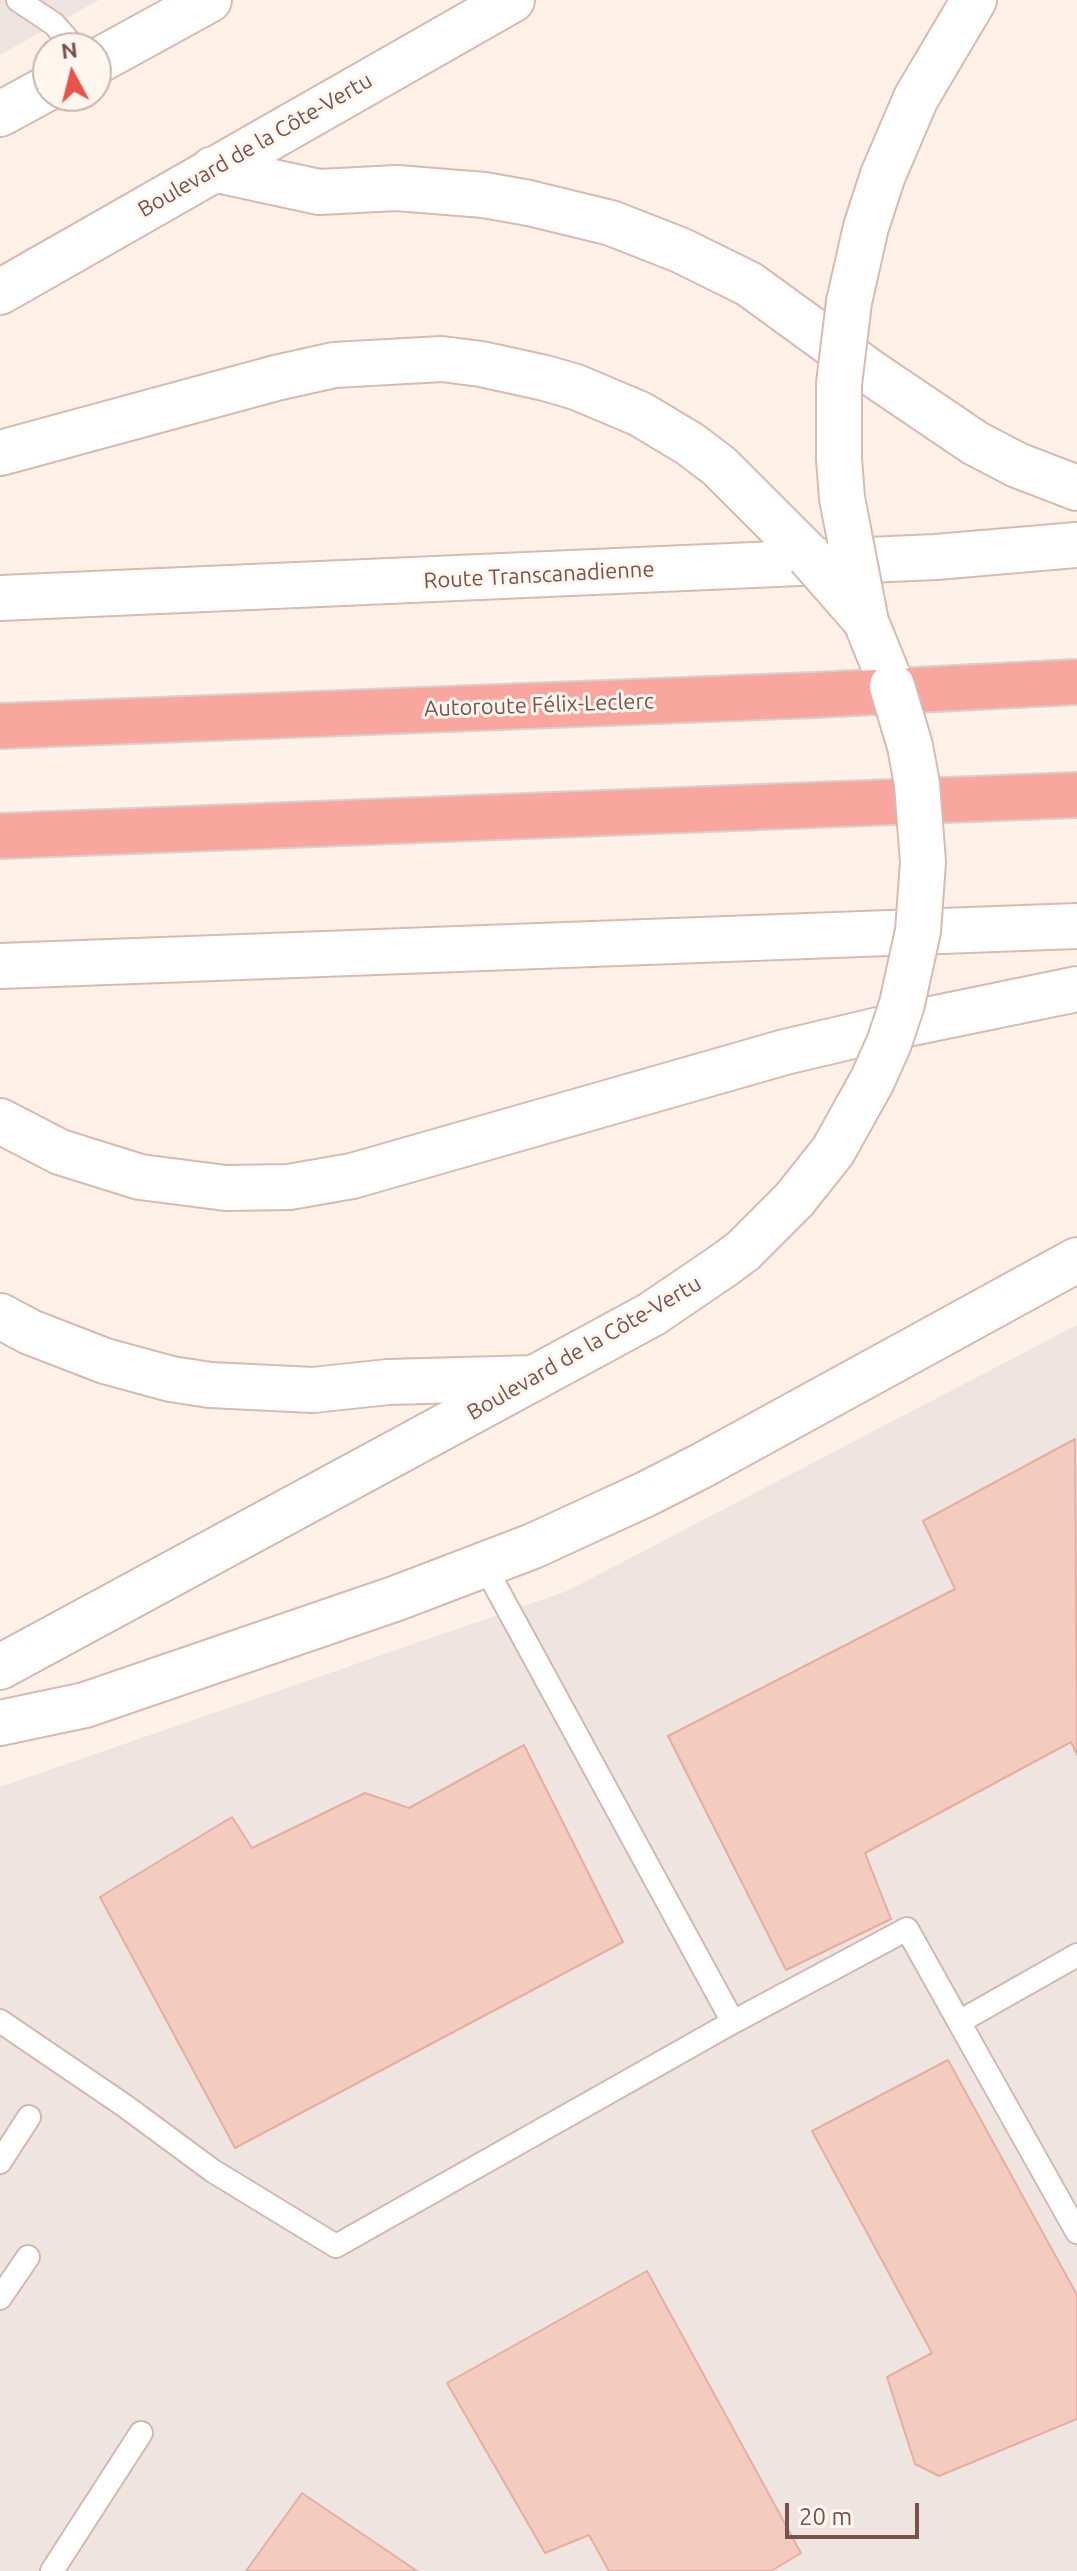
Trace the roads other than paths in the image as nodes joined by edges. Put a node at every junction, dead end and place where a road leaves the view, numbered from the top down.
1 (18, 0) edge
2 (209, 0) edge
3 (512, 0) edge
4 (974, 0) edge
5 (61, 32) edge
6 (112, 53) edge
7 (32, 97) edge
8 (0, 114) edge
9 (213, 169) junction
10 (0, 292) edge
11 (0, 453) edge
12 (1077, 488) edge
13 (1077, 545) edge
14 (0, 598) edge
15 (866, 622) junction
16 (1077, 682) edge
17 (0, 726) edge
18 (1077, 795) edge
19 (0, 836) edge
20 (1077, 926) edge
21 (0, 966) edge
22 (1077, 989) edge
23 (0, 1121) edge
24 (1077, 1260) edge
25 (0, 1316) edge
26 (534, 1378) junction
27 (484, 1565) junction
28 (0, 1667) edge
29 (0, 1723) edge
30 (1077, 1955) edge
31 (0, 2021) edge
32 (733, 2022) junction
33 (959, 2022) junction
34 (29, 2117) dead end
35 (0, 2162) edge
36 (1077, 2232) edge
37 (28, 2257) dead end
38 (0, 2298) edge
39 (141, 2433) dead end
40 (52, 2571) edge

1 - 5 lane
2 - 6 main road
3 - 9 main road, Boulevard de la Côte-Vertu
4 - 15 main road, Boulevard de la Côte-Vertu, bridge
7 - 8 main road
9 - 10 main road, Boulevard de la Côte-Vertu
9 - 12 main road
11 - 15 main road, bridge
13 - 14 main road, Route Transcanadienne
15 - 26 main road, Boulevard de la Côte-Vertu, bridge
16 - 17 highway, Autoroute Félix-Leclerc
18 - 19 highway
20 - 21 main road
22 - 23 main road
24 - 27 main road
25 - 26 main road
26 - 28 main road, Boulevard de la Côte-Vertu
27 - 29 main road
27 - 32 lane
30 - 33 lane
31 - 32 lane
32 - 33 lane
33 - 36 lane
34 - 35 lane
37 - 38 lane
39 - 40 lane

